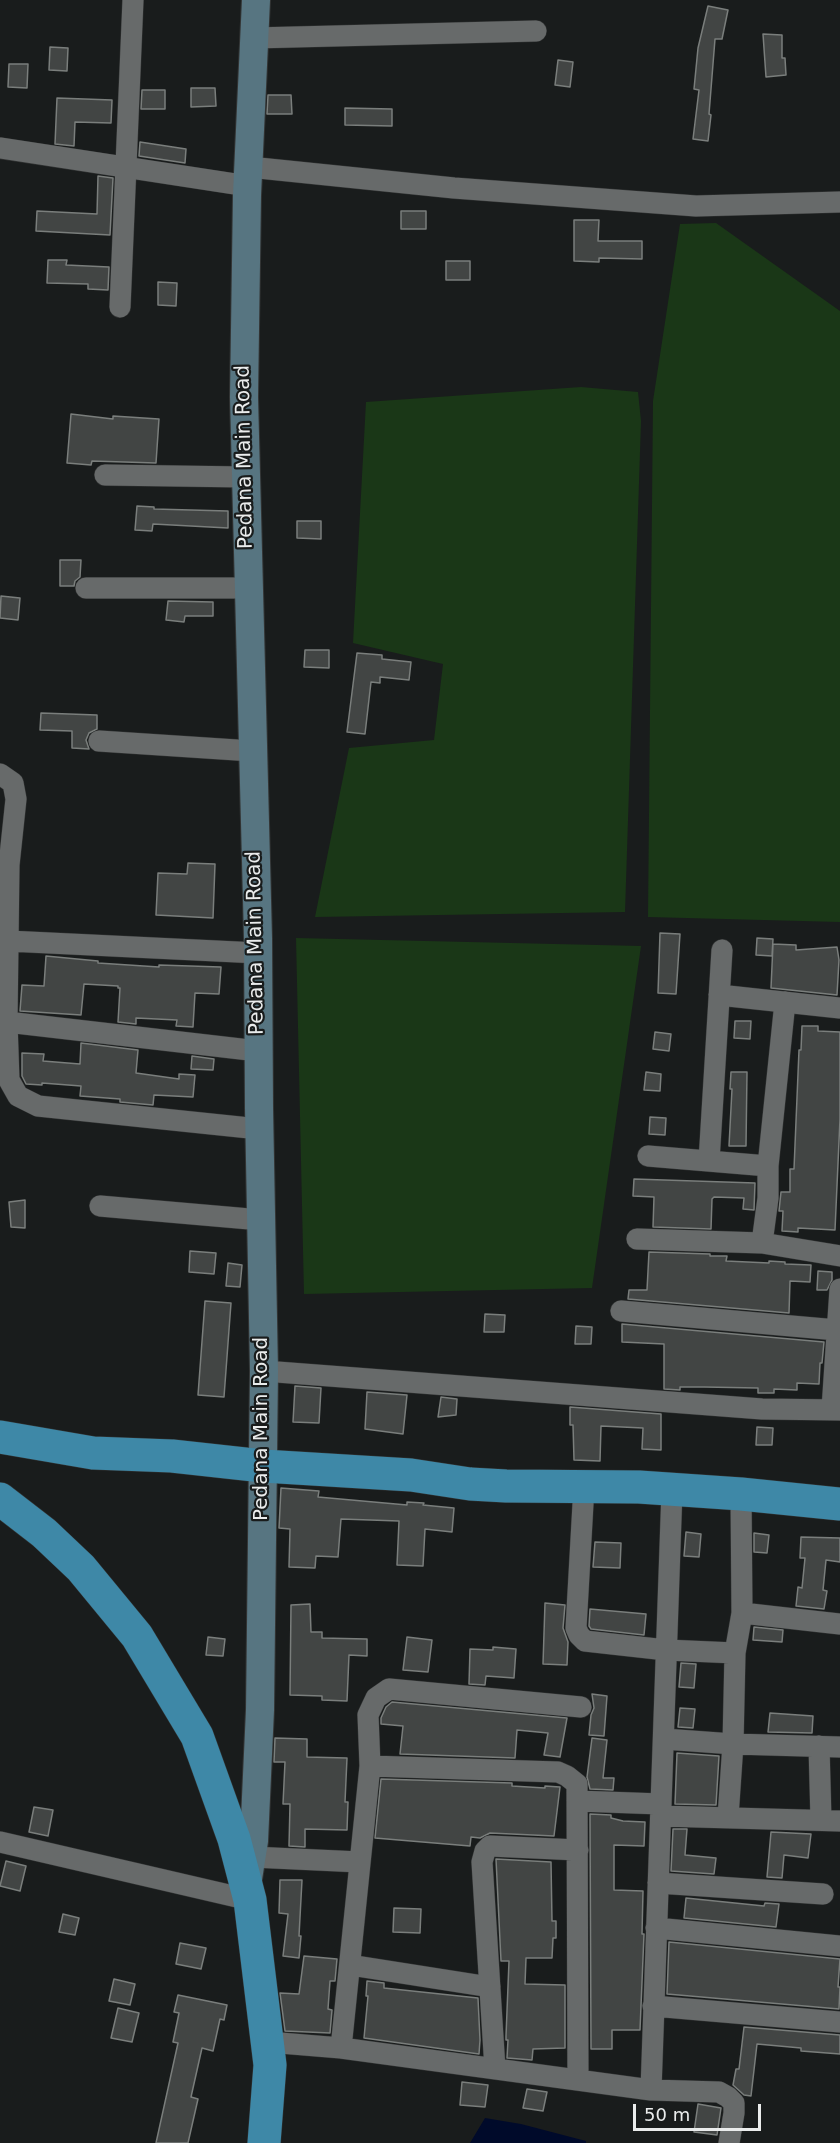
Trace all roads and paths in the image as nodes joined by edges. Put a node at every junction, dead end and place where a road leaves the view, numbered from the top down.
1 (133, 0) edge
2 (256, 0) edge
3 (536, 31) dead end
4 (254, 38) junction
5 (0, 148) edge
6 (127, 168) junction
7 (248, 176) junction
8 (840, 202) edge
9 (120, 307) dead end
10 (105, 475) dead end
11 (245, 477) junction
12 (86, 588) dead end
13 (247, 588) junction
14 (99, 741) dead end
15 (252, 751) junction
16 (0, 774) edge
17 (4, 865) edge
18 (8, 941) junction
19 (722, 950) dead end
20 (258, 953) junction
21 (719, 995) junction
22 (784, 1002) junction
23 (840, 1008) edge
24 (7, 1022) junction
25 (258, 1051) junction
26 (259, 1129) junction
27 (648, 1156) dead end
28 (709, 1161) junction
29 (768, 1166) junction
30 (100, 1206) dead end
31 (261, 1220) junction
32 (637, 1239) dead end
33 (762, 1244) junction
34 (840, 1256) edge
35 (840, 1289) edge
36 (621, 1311) dead end
37 (837, 1330) junction
38 (264, 1371) junction
39 (836, 1410) edge
40 (0, 1437) edge
41 (263, 1466) junction
42 (584, 1486) junction
43 (672, 1490) junction
44 (741, 1494) junction
45 (0, 1499) edge
46 (840, 1504) edge
47 (742, 1613) junction
48 (840, 1624) edge
49 (666, 1650) junction
50 (735, 1653) junction
51 (581, 1707) dead end
52 (663, 1739) junction
53 (733, 1744) junction
54 (819, 1746) junction
55 (840, 1747) edge
56 (370, 1766) junction
57 (577, 1801) junction
58 (661, 1810) junction
59 (728, 1817) junction
60 (831, 1820) edge
61 (0, 1842) edge
62 (578, 1850) junction
63 (360, 1862) junction
64 (250, 1881) junction
65 (658, 1883) junction
66 (823, 1894) dead end
67 (656, 1929) junction
68 (840, 1946) edge
69 (350, 1965) junction
70 (490, 1987) junction
71 (653, 2006) junction
72 (840, 2022) edge
73 (268, 2042) junction
74 (341, 2048) junction
75 (495, 2069) junction
76 (578, 2080) junction
77 (651, 2090) junction
78 (264, 2143) edge
79 (729, 2143) edge

1 - 6 street
2 - 4 main road, Pedana Main Road
3 - 4 street
4 - 7 main road, Pedana Main Road
5 - 6 street
6 - 7 street
6 - 9 street
7 - 8 street
7 - 11 main road, Pedana Main Road
10 - 11 street
11 - 13 main road, Pedana Main Road
12 - 13 street
13 - 15 main road, Pedana Main Road
14 - 15 street
15 - 20 main road, Pedana Main Road
16 - 17 street
17 - 18 street
18 - 20 street
18 - 24 street
19 - 21 street
20 - 25 main road, Pedana Main Road
21 - 22 street
21 - 28 street
22 - 23 street
22 - 29 street
24 - 25 street
24 - 26 street
25 - 26 main road, Pedana Main Road
26 - 31 main road, Pedana Main Road
27 - 28 street
28 - 29 street
29 - 33 street
30 - 31 street
31 - 38 main road, Pedana Main Road
32 - 33 street
33 - 34 street
35 - 37 street
36 - 37 street
37 - 39 street
38 - 39 street
38 - 41 main road, Pedana Main Road
40 - 41 highway
41 - 42 highway
41 - 64 main road, Pedana Main Road
42 - 43 highway
42 - 49 street
43 - 44 highway
43 - 49 street
44 - 46 highway
44 - 47 street
45 - 64 highway
47 - 48 street
47 - 50 street
49 - 50 street
49 - 52 street
50 - 53 street
51 - 56 street
52 - 53 street
52 - 58 street
53 - 54 street
53 - 59 street
54 - 55 street
54 - 60 street
56 - 57 street
56 - 63 street
57 - 58 street
57 - 62 street
58 - 59 street
58 - 65 street
59 - 60 street
61 - 64 street
62 - 70 street
62 - 76 street
63 - 64 street
63 - 69 street
64 - 73 highway
65 - 66 street
65 - 67 street
67 - 68 street
67 - 71 street
69 - 70 street
69 - 74 street
70 - 75 street
71 - 72 street
71 - 77 street
73 - 74 street
73 - 78 highway
74 - 75 street
75 - 76 street
76 - 77 street
77 - 79 street

